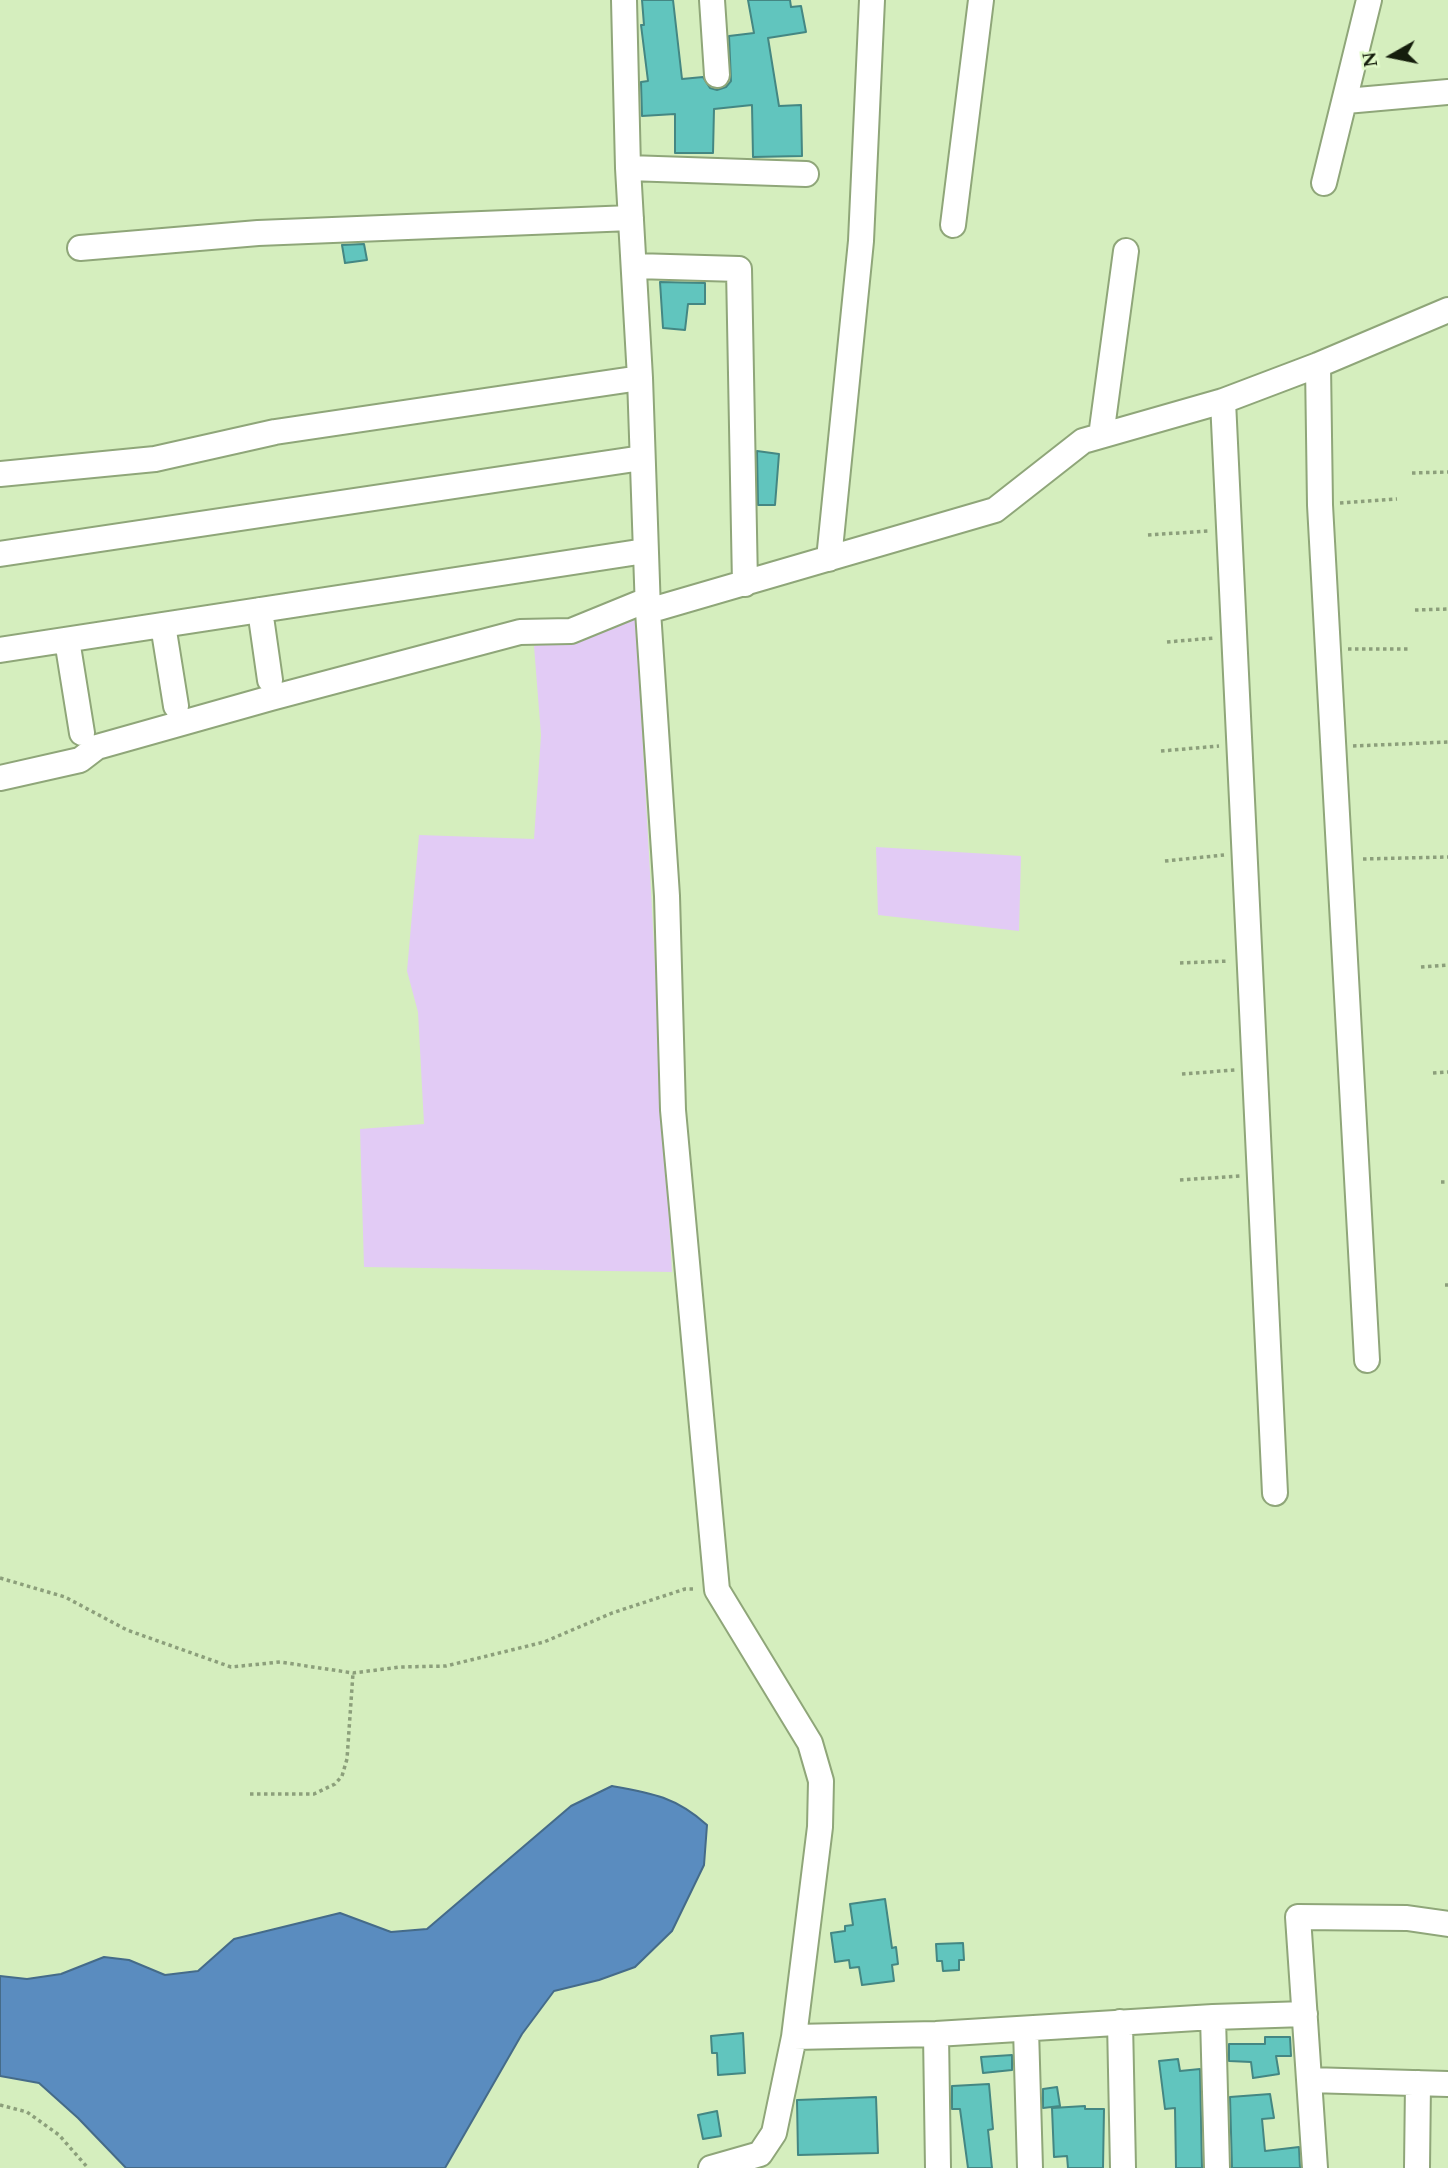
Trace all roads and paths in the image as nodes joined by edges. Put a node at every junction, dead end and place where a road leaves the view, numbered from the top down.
1 (624, 0) edge
2 (712, 0) edge
3 (872, 0) edge
4 (981, 0) edge
5 (1369, 0) edge
6 (717, 75) dead end
7 (1448, 92) edge
8 (1346, 101) junction
9 (628, 169) junction
10 (806, 174) dead end
11 (1324, 183) dead end
12 (631, 218) junction
13 (953, 225) dead end
14 (80, 248) dead end
15 (1126, 251) dead end
16 (635, 266) junction
17 (1448, 310) edge
18 (1318, 365) junction
19 (640, 378) junction
20 (1223, 401) junction
21 (1101, 436) junction
22 (642, 458) junction
23 (1448, 472) edge
24 (1412, 473) dead end
25 (0, 474) edge
26 (1397, 499) dead end
27 (1321, 505) junction
28 (1228, 530) junction
29 (1148, 536) dead end
30 (645, 551) junction
31 (0, 554) edge
32 (829, 559) junction
33 (745, 584) junction
34 (648, 606) junction
35 (1448, 609) edge
36 (260, 610) junction
37 (1415, 610) dead end
38 (163, 625) junction
39 (1233, 637) junction
40 (67, 640) junction
41 (1167, 642) dead end
42 (1328, 649) junction
43 (1409, 649) dead end
44 (0, 650) edge
45 (270, 680) dead end
46 (176, 706) dead end
47 (82, 733) dead end
48 (1448, 742) edge
49 (1238, 744) junction
50 (1334, 746) junction
51 (1161, 751) dead end
52 (0, 778) edge
53 (1244, 852) junction
54 (1448, 857) edge
55 (1340, 859) junction
56 (1165, 861) dead end
57 (1249, 960) junction
58 (1180, 963) dead end
59 (1448, 965) edge
60 (1421, 967) dead end
61 (1254, 1069) junction
62 (1448, 1072) edge
63 (1433, 1073) dead end
64 (1182, 1074) dead end
65 (1259, 1175) junction
66 (1181, 1180) dead end
67 (1441, 1182) dead end
68 (1448, 1182) edge
69 (1367, 1360) dead end
70 (1275, 1493) dead end
71 (0, 1578) edge
72 (717, 1590) junction
73 (353, 1673) junction
74 (250, 1794) dead end
75 (1448, 1924) edge
76 (1305, 2014) junction
77 (1213, 2017) junction
78 (1121, 2022) junction
79 (1027, 2029) junction
80 (936, 2034) junction
81 (793, 2037) junction
82 (1309, 2080) junction
83 (1418, 2083) junction
84 (1448, 2084) edge
85 (0, 2105) edge
86 (88, 2168) edge
87 (711, 2168) edge
88 (938, 2168) edge
89 (1030, 2168) edge
90 (1123, 2168) edge
91 (1217, 2168) edge
92 (1315, 2168) edge
93 (1417, 2168) edge

1 - 9 street
2 - 6 street
3 - 32 street
4 - 13 street
5 - 8 street
7 - 8 street
8 - 11 street
9 - 10 street
9 - 12 street
12 - 14 street
12 - 16 street
15 - 21 street
16 - 19 street
16 - 33 street
17 - 18 street
18 - 20 street
18 - 27 street
19 - 22 street
19 - 25 street
20 - 21 street
20 - 28 street
21 - 32 street
22 - 30 street
22 - 31 street
23 - 24 path
26 - 27 path
27 - 42 street
28 - 29 path
28 - 39 street
30 - 34 street
30 - 36 street
32 - 33 street
33 - 34 street
34 - 52 street
34 - 72 street
35 - 37 path
36 - 38 street
36 - 45 street
38 - 40 street
38 - 46 street
39 - 41 path
39 - 49 street
40 - 44 street
40 - 47 street
42 - 43 path
42 - 50 street
48 - 50 path
49 - 51 path
49 - 53 street
50 - 55 street
53 - 56 path
53 - 57 street
54 - 55 path
55 - 69 street
57 - 58 path
57 - 61 street
59 - 60 path
61 - 64 path
61 - 65 street
62 - 63 path
65 - 66 path
65 - 70 street
67 - 68 path
71 - 73 path
72 - 73 path
72 - 81 street
73 - 74 path
75 - 76 street
76 - 77 street
76 - 82 street
77 - 78 street
77 - 91 street
78 - 79 street
78 - 90 street
79 - 80 street
79 - 89 street
80 - 81 street
80 - 88 street
81 - 87 street
82 - 83 street
82 - 92 street
83 - 84 street
83 - 93 street
85 - 86 path

